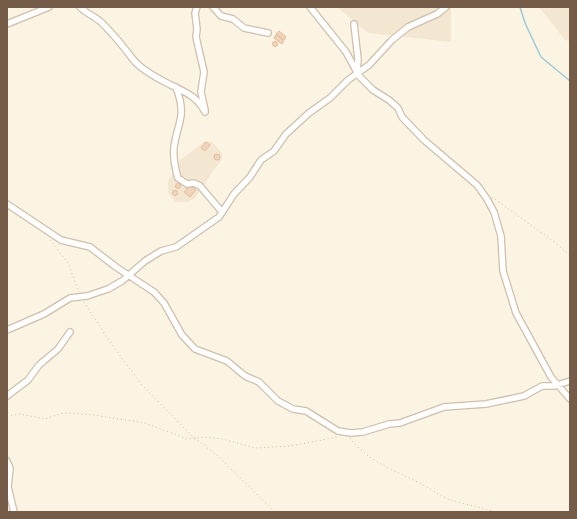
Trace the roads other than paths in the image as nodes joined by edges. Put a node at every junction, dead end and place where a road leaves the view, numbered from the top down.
1 (49, 7) edge
2 (80, 7) edge
3 (197, 7) edge
4 (213, 7) edge
5 (310, 7) edge
6 (446, 7) edge
7 (7, 24) edge
8 (354, 24) dead end
9 (268, 33) dead end
10 (358, 73) junction
11 (176, 87) junction
12 (7, 204) edge
13 (222, 212) junction
14 (129, 275) junction
15 (7, 330) edge
16 (70, 332) dead end
17 (570, 381) edge
18 (557, 385) junction
19 (7, 396) edge
20 (570, 399) edge
21 (7, 461) edge
22 (14, 512) edge

1 - 7 street
2 - 11 street
3 - 11 street
4 - 9 street
5 - 10 street
6 - 10 street
8 - 10 street
10 - 13 street
10 - 18 street
11 - 13 street
12 - 14 street
13 - 14 street
14 - 15 street
14 - 18 street
16 - 19 street
17 - 18 street
18 - 20 street
21 - 22 street

